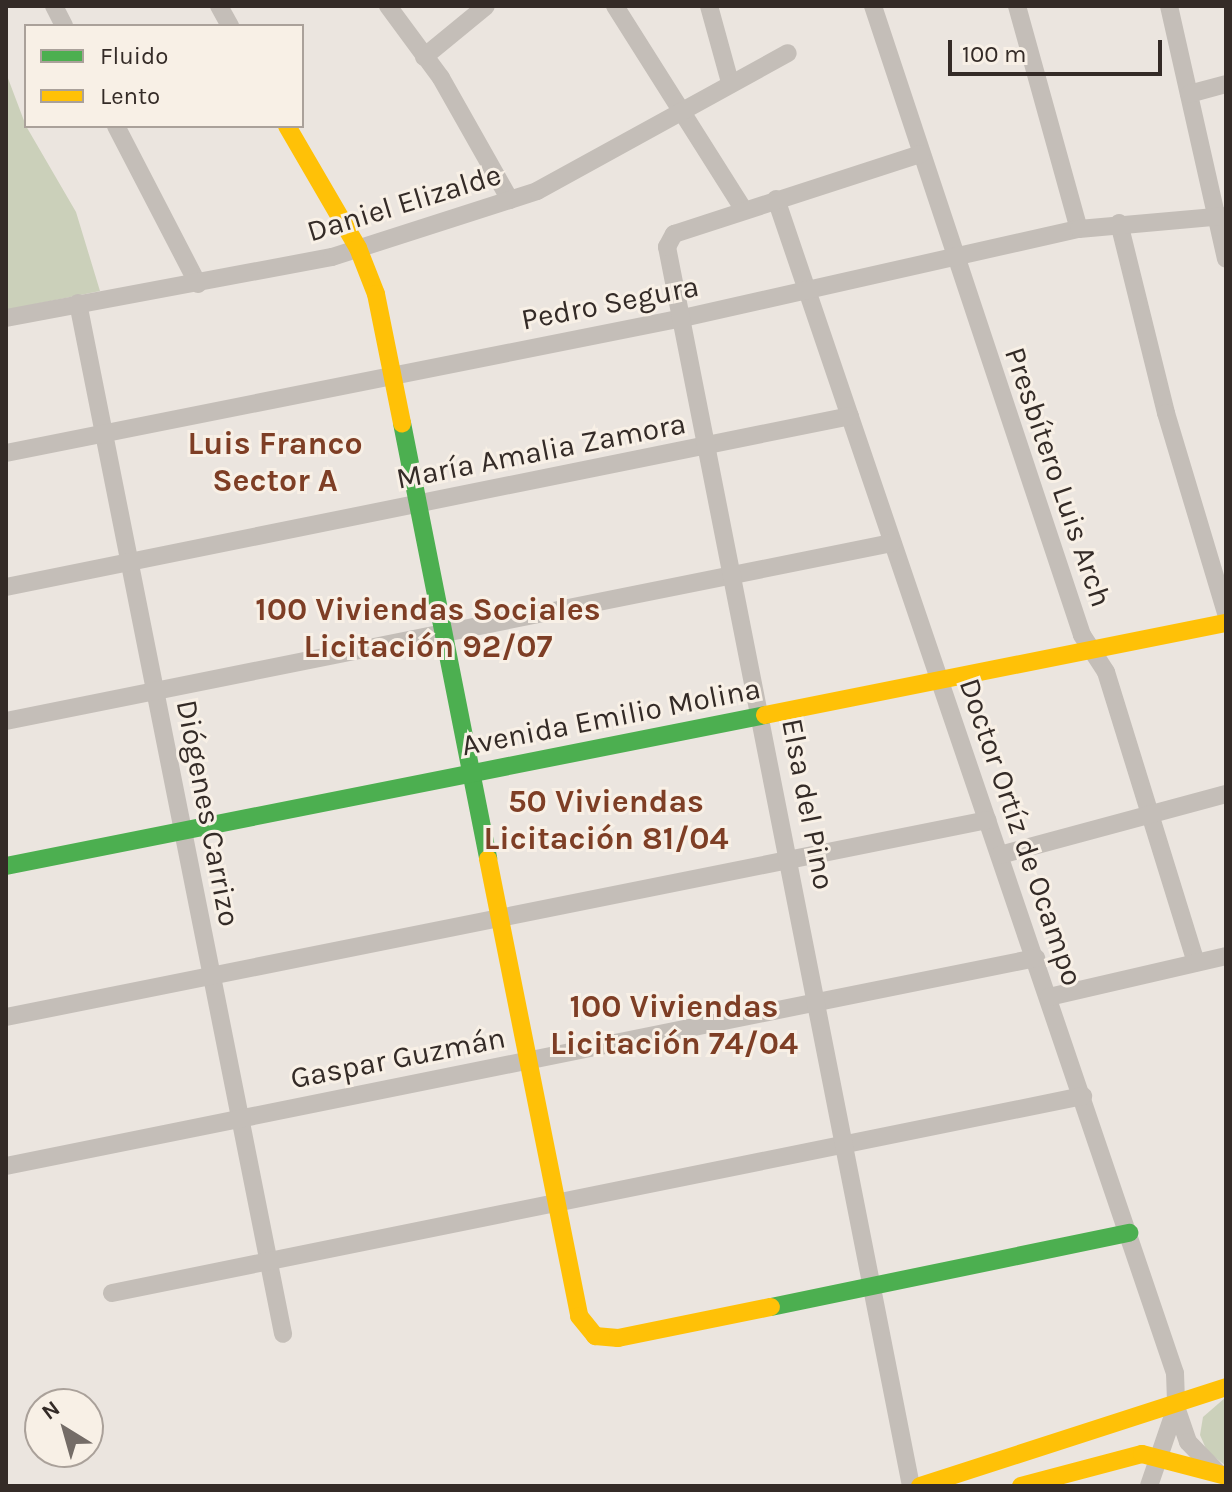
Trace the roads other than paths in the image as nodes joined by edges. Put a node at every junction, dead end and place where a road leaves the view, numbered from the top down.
1 (54, 6) edge
2 (219, 6) edge
3 (388, 6) edge
4 (486, 6) edge
5 (615, 6) edge
6 (709, 6) edge
7 (873, 6) edge
8 (1019, 6) edge
9 (1169, 6) edge
10 (63, 24) edge
11 (229, 24) edge
12 (788, 53) dead end
13 (424, 57) junction
14 (730, 82) junction
15 (1226, 84) edge
16 (1189, 94) junction
17 (681, 109) junction
18 (117, 128) edge
19 (288, 128) edge
20 (920, 154) junction
21 (776, 199) junction
22 (510, 200) junction
23 (744, 210) junction
24 (1221, 217) edge
25 (1119, 223) junction
26 (1079, 229) junction
27 (358, 248) junction
28 (1226, 259) edge
29 (955, 260) junction
30 (198, 284) junction
31 (807, 291) junction
32 (78, 303) junction
33 (6, 318) edge
34 (683, 318) junction
35 (394, 374) junction
36 (850, 416) junction
37 (104, 433) junction
38 (708, 447) junction
39 (6, 453) edge
40 (419, 504) junction
41 (892, 543) junction
42 (129, 561) junction
43 (734, 576) junction
44 (6, 587) edge
45 (1226, 613) edge
46 (1226, 623) edge
47 (445, 635) junction
48 (1092, 650) junction
49 (938, 680) junction
50 (156, 692) junction
51 (762, 716) junction
52 (6, 721) edge
53 (472, 774) junction
54 (1226, 794) edge
55 (1149, 811) junction
56 (987, 820) junction
57 (183, 830) junction
58 (1000, 855) junction
59 (790, 859) junction
60 (6, 866) edge
61 (501, 917) junction
62 (1226, 956) edge
63 (1036, 958) junction
64 (1196, 962) junction
65 (212, 976) junction
66 (1049, 997) junction
67 (819, 1004) junction
68 (6, 1017) edge
69 (529, 1060) junction
70 (1083, 1096) junction
71 (240, 1118) junction
72 (846, 1145) junction
73 (6, 1166) edge
74 (557, 1204) junction
75 (1129, 1233) junction
76 (269, 1262) junction
77 (875, 1285) junction
78 (112, 1293) dead end
79 (283, 1334) dead end
80 (1226, 1387) edge
81 (1176, 1407) junction
82 (1157, 1455) junction
83 (1223, 1475) edge
84 (911, 1486) edge
85 (920, 1486) edge
86 (1021, 1486) edge
87 (1149, 1486) edge

1 - 10 street
2 - 11 street
3 - 13 street
4 - 13 street
5 - 17 street
6 - 14 street
7 - 20 street, Presbítero Luis Arch
8 - 26 street
9 - 16 street
12 - 14 street, Daniel Elizalde
13 - 22 street
14 - 17 street, Daniel Elizalde
15 - 16 street
16 - 24 street
17 - 22 street, Daniel Elizalde
17 - 23 street
18 - 30 street
19 - 27 street
20 - 21 street
20 - 29 street, Presbítero Luis Arch
21 - 23 street
21 - 31 street, Doctor Ortíz de Ocampo
22 - 27 street, Daniel Elizalde
23 - 34 street, Elsa del Pino
24 - 25 street, Pedro Segura
24 - 28 street
25 - 26 street, Pedro Segura
25 - 45 street
26 - 29 street, Pedro Segura
27 - 30 street, Daniel Elizalde
27 - 35 street
29 - 31 street, Pedro Segura
29 - 48 street, Presbítero Luis Arch
30 - 32 street, Daniel Elizalde
31 - 34 street, Pedro Segura
31 - 36 street, Doctor Ortíz de Ocampo
32 - 33 street, Daniel Elizalde
32 - 37 street, Diógenes Carrizo
34 - 35 street, Pedro Segura
34 - 38 street, Elsa del Pino
35 - 37 street, Pedro Segura
35 - 40 street
36 - 38 street, María Amalia Zamora
36 - 41 street, Doctor Ortíz de Ocampo
37 - 39 street, Pedro Segura
37 - 42 street, Diógenes Carrizo
38 - 40 street, María Amalia Zamora
38 - 43 street, Elsa del Pino
40 - 42 street, María Amalia Zamora
40 - 47 street
41 - 43 street
41 - 49 street, Doctor Ortíz de Ocampo
42 - 44 street, María Amalia Zamora
42 - 50 street, Diógenes Carrizo
43 - 47 street
43 - 51 street, Elsa del Pino
46 - 48 street, Avenida Emilio Molina
47 - 50 street
47 - 53 street
48 - 49 street, Avenida Emilio Molina
48 - 55 street, Presbítero Luis Arch
49 - 51 street, Avenida Emilio Molina
49 - 56 street, Doctor Ortíz de Ocampo
50 - 52 street
50 - 57 street, Diógenes Carrizo
51 - 53 street, Avenida Emilio Molina
51 - 59 street, Elsa del Pino
53 - 57 street, Avenida Emilio Molina
53 - 61 street
54 - 55 street
55 - 58 street
55 - 64 street, Presbítero Luis Arch
56 - 58 street, Doctor Ortíz de Ocampo
56 - 59 street
57 - 60 street, Avenida Emilio Molina
57 - 65 street, Diógenes Carrizo
58 - 63 street, Doctor Ortíz de Ocampo
59 - 61 street
59 - 67 street, Elsa del Pino
61 - 65 street
61 - 69 street
62 - 64 street
63 - 66 street, Doctor Ortíz de Ocampo
63 - 67 street, Gaspar Guzmán
64 - 66 street
65 - 68 street
65 - 71 street, Diógenes Carrizo
66 - 70 street, Doctor Ortíz de Ocampo
67 - 69 street, Gaspar Guzmán
67 - 72 street, Elsa del Pino
69 - 71 street, Gaspar Guzmán
69 - 74 street
70 - 72 street
70 - 75 street, Doctor Ortíz de Ocampo
71 - 73 street, Gaspar Guzmán
71 - 76 street, Diógenes Carrizo
72 - 74 street
72 - 77 street, Elsa del Pino
74 - 76 street
74 - 77 street
75 - 77 street
75 - 81 street, Doctor Ortíz de Ocampo
76 - 78 street
76 - 79 street, Diógenes Carrizo
77 - 84 street, Elsa del Pino
80 - 81 street
81 - 82 street, Doctor Ortíz de Ocampo
81 - 83 street
81 - 85 street
82 - 83 street
82 - 86 street
82 - 87 street, Doctor Ortíz de Ocampo

